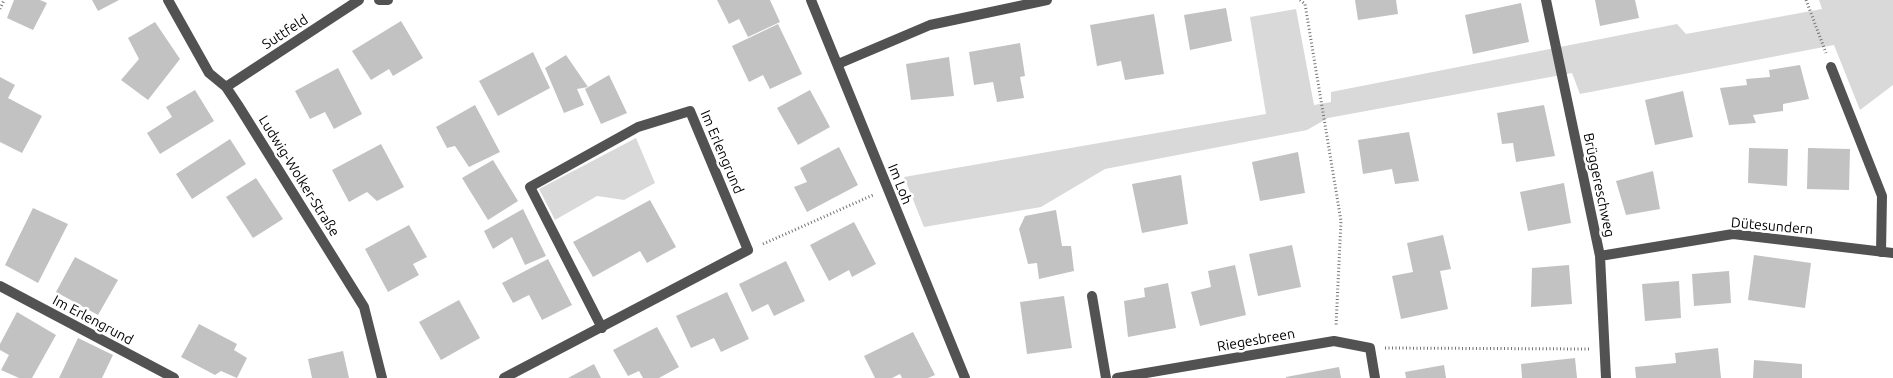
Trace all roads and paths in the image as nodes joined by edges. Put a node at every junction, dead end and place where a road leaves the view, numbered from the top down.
1 (4, 0) edge
2 (168, 0) edge
3 (359, 0) edge
4 (379, 0) edge
5 (388, 0) edge
6 (811, 0) edge
7 (1047, 0) edge
8 (1300, 0) edge
9 (1546, 0) edge
10 (1806, 0) edge
11 (0, 9) edge
12 (838, 64) junction
13 (1831, 67) joint
14 (226, 87) junction
15 (886, 189) junction
16 (748, 250) junction
17 (1882, 252) junction
18 (1893, 253) edge
19 (1600, 256) junction
20 (0, 286) edge
21 (1092, 296) dead end
22 (602, 328) junction
23 (1334, 340) junction
24 (1370, 348) junction
25 (1605, 349) junction
26 (174, 378) edge
27 (382, 378) edge
28 (504, 378) edge
29 (965, 378) edge
30 (1106, 378) edge
31 (1117, 378) edge
32 (1375, 378) edge
33 (1606, 378) edge

1 - 11 path
2 - 14 street, Ludwig-Wolker-Straße
3 - 14 street, Suttfeld
4 - 5 street
6 - 12 street, Im Loh
7 - 12 street
8 - 23 path
9 - 19 street, Brüggereschweg
10 - 13 path
12 - 15 street, Im Loh
13 - 17 street
14 - 27 street, Ludwig-Wolker-Straße
15 - 16 path
15 - 29 street, Im Loh
16 - 22 street
16 - 22 street, Im Erlengrund
17 - 18 street, Dütesundern
17 - 19 street, Dütesundern
19 - 25 street, Brüggereschweg
20 - 26 street, Im Erlengrund
21 - 30 street
22 - 28 street
23 - 24 street, Riegesbreen
23 - 31 street, Riegesbreen
24 - 25 path
24 - 32 street
25 - 33 street, Brüggereschweg

